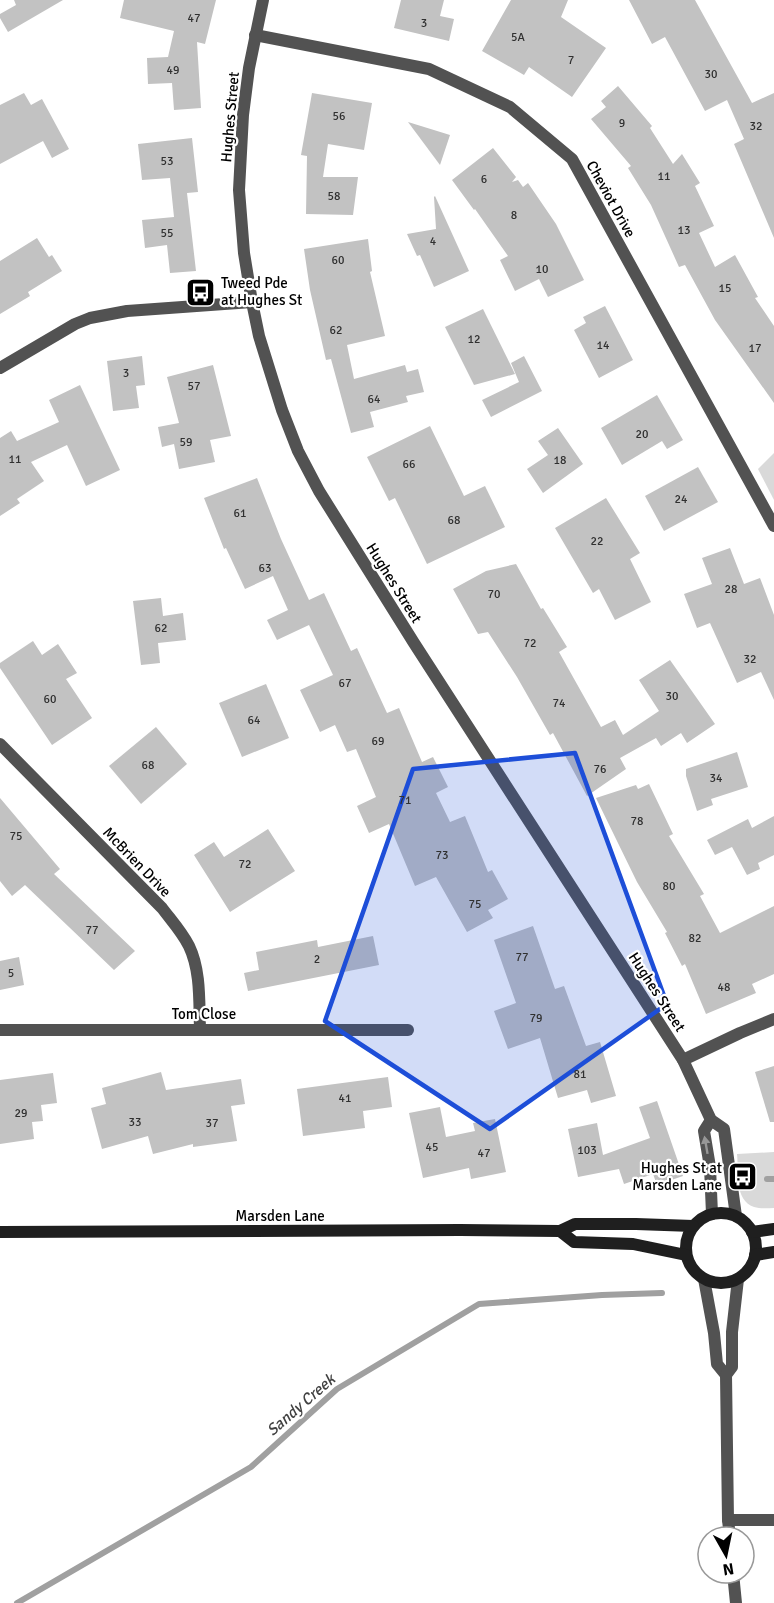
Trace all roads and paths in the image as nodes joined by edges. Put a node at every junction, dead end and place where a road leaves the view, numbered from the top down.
1 (263, 0) edge
2 (255, 35) junction
3 (252, 302) junction
4 (0, 368) edge
5 (774, 526) edge
6 (0, 744) edge
7 (774, 1019) edge
8 (200, 1029) junction
9 (0, 1030) edge
10 (408, 1030) dead end
11 (683, 1060) junction
12 (711, 1120) junction
13 (712, 1214) junction
14 (736, 1216) junction
15 (693, 1226) junction
16 (774, 1229) edge
17 (560, 1231) junction
18 (0, 1232) edge
19 (752, 1232) junction
20 (774, 1252) edge
21 (686, 1255) junction
22 (755, 1255) junction
23 (704, 1279) junction
24 (738, 1279) junction
25 (726, 1375) junction
26 (728, 1520) junction
27 (774, 1520) edge
28 (729, 1525) edge
29 (734, 1585) edge
30 (736, 1603) edge

1 - 2 street, Hughes Street
2 - 3 street, Hughes Street
2 - 5 street, Cheviot Drive
3 - 4 street
3 - 11 street, Hughes Street
6 - 8 street, McBrien Drive
7 - 11 street
8 - 9 street, Tom Close
8 - 10 street, Tom Close
11 - 12 street, Hughes Street
13 -> 12 street
12 - 14 street, Hughes Street
13 - 14 main road
13 - 15 main road
14 - 19 main road
15 - 17 main road, Marsden Lane
15 - 21 main road
16 - 19 main road
17 - 18 main road, Marsden Lane
17 - 21 main road, Marsden Lane
19 - 22 main road
20 - 22 main road
21 - 23 main road
22 - 24 main road
23 - 24 main road
23 - 25 street
24 - 25 street
25 - 26 street
26 - 27 street
26 - 28 street
29 - 30 street

